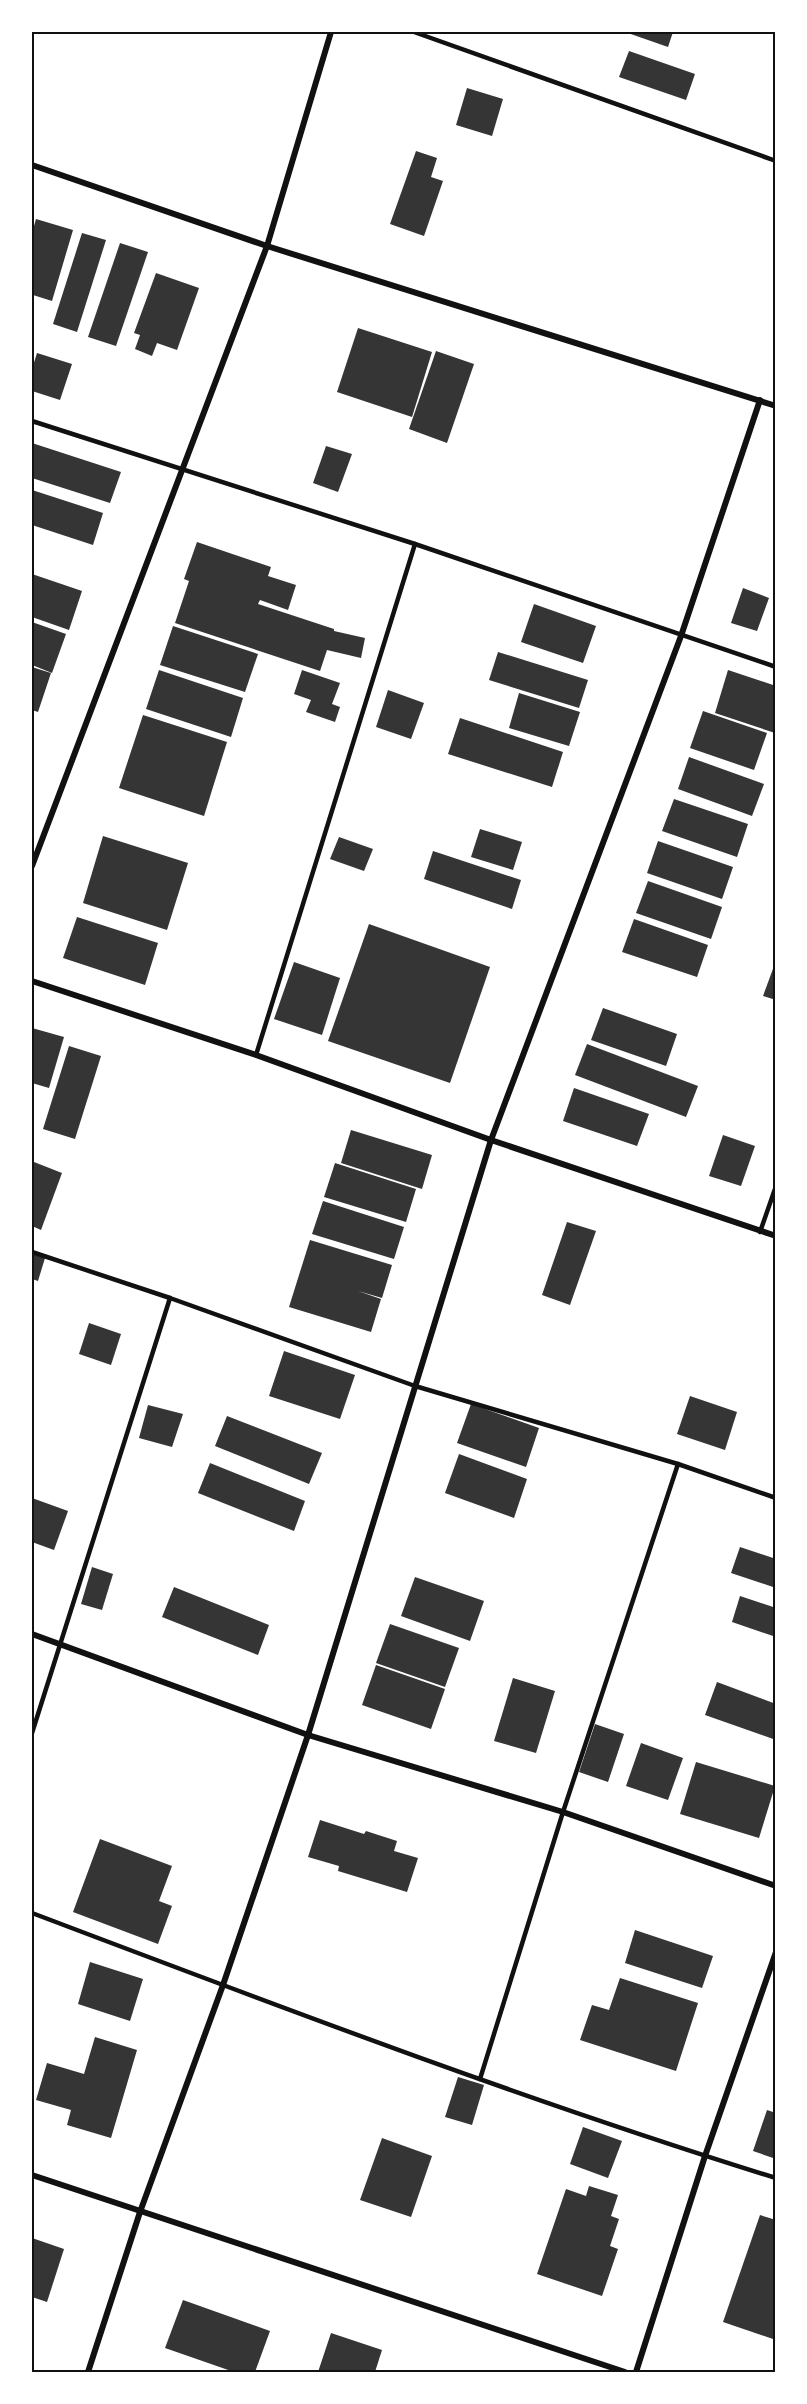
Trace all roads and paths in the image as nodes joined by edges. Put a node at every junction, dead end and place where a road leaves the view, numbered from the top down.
1 (331, 32) edge
2 (414, 32) edge
3 (776, 161) edge
4 (32, 165) edge
5 (267, 246) junction
6 (760, 400) junction
7 (776, 406) edge
8 (32, 421) edge
9 (181, 467) junction
10 (416, 544) junction
11 (681, 636) junction
12 (776, 667) edge
13 (32, 866) edge
14 (32, 981) edge
15 (256, 1055) junction
16 (491, 1140) junction
17 (776, 1186) edge
18 (760, 1232) junction
19 (776, 1236) edge
20 (32, 1252) edge
21 (170, 1298) junction
22 (415, 1386) junction
23 (678, 1464) junction
24 (776, 1498) edge
25 (32, 1634) edge
26 (61, 1643) junction
27 (32, 1734) edge
28 (308, 1736) junction
29 (563, 1812) junction
30 (776, 1886) edge
31 (32, 1912) edge
32 (776, 1952) edge
33 (223, 1985) junction
34 (480, 2079) junction
35 (705, 2156) junction
36 (32, 2175) edge
37 (776, 2178) edge
38 (140, 2212) junction
39 (87, 2373) edge
40 (625, 2373) edge
41 (636, 2373) edge

1 - 5 street
2 - 3 lane
4 - 5 street
5 - 6 street
5 - 9 street
6 - 7 street
6 - 11 street
8 - 9 lane
9 - 10 lane
9 - 13 street
10 - 11 lane
10 - 15 lane
11 - 12 lane
11 - 16 street
14 - 15 street
15 - 16 street
16 - 18 street
16 - 22 street
17 - 18 lane
18 - 19 street
20 - 21 lane
21 - 22 lane
21 - 26 lane
22 - 23 lane
22 - 28 street
23 - 24 lane
23 - 29 lane
25 - 26 street
26 - 27 lane
26 - 28 street
28 - 29 street
28 - 33 street
29 - 30 street
29 - 34 lane
31 - 33 lane
32 - 35 street
33 - 34 lane
33 - 38 street
34 - 35 lane
35 - 37 lane
35 - 41 street
36 - 38 street
38 - 39 street
38 - 40 street

